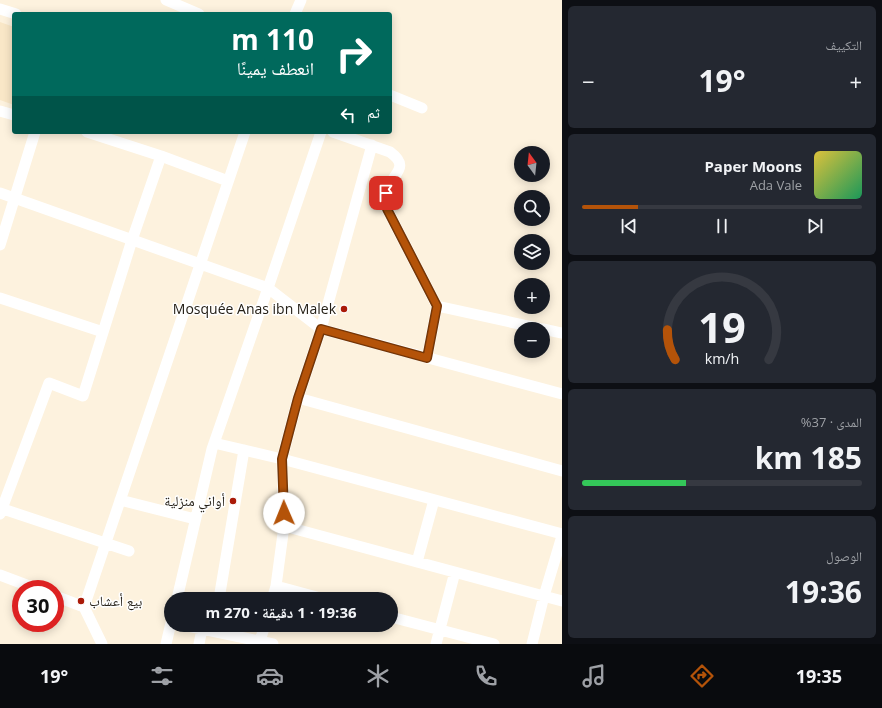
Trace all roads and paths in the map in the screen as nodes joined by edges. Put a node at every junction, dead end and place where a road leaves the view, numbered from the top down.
1 (166, 0) edge
2 (301, 0) edge
3 (0, 9) edge
4 (194, 12) edge
5 (296, 12) edge
6 (12, 13) edge
7 (392, 96) edge
8 (422, 108) dead end
9 (0, 111) edge
10 (12, 115) edge
11 (34, 134) edge
12 (93, 134) edge
13 (244, 134) edge
14 (320, 134) edge
15 (340, 134) edge
16 (372, 144) junction
17 (161, 156) junction
18 (228, 181) junction
19 (0, 193) edge
20 (15, 198) junction
21 (132, 240) junction
22 (0, 245) edge
23 (199, 264) junction
24 (268, 288) junction
25 (0, 298) edge
26 (437, 306) junction
27 (514, 323) edge
28 (321, 329) junction
29 (550, 331) edge
30 (103, 332) junction
31 (562, 333) edge
32 (427, 358) junction
33 (562, 394) edge
34 (298, 398) junction
35 (214, 444) junction
36 (244, 450) junction
37 (282, 459) junction
38 (562, 471) edge
39 (120, 500) junction
40 (434, 500) junction
41 (1, 510) edge
42 (195, 519) junction
43 (284, 526) junction
44 (562, 535) edge
45 (105, 542) junction
46 (129, 551) dead end
47 (417, 562) junction
48 (455, 572) junction
49 (0, 575) edge
50 (13, 580) edge
51 (276, 586) junction
52 (179, 592) edge
53 (220, 592) edge
54 (274, 592) edge
55 (298, 592) edge
56 (544, 596) junction
57 (64, 599) edge
58 (562, 601) edge
59 (84, 606) junction
60 (398, 619) edge
61 (440, 630) junction
62 (169, 632) edge
63 (207, 632) edge
64 (224, 632) edge
65 (263, 632) edge
66 (260, 642) edge
67 (102, 644) edge
68 (166, 644) edge
69 (199, 644) edge
70 (273, 644) edge
71 (436, 644) edge
72 (494, 644) edge
73 (532, 644) edge

1 - 4 street
2 - 5 street
3 - 6 street
7 - 8 street
9 - 10 street
11 - 20 street
12 - 17 street
13 - 18 street
14 - 24 street
15 - 16 street
16 - 26 street
16 - 28 street
17 - 18 street
17 - 21 street
18 - 23 street
19 - 20 street
20 - 21 street
20 - 22 street
21 - 23 street
21 - 30 street
23 - 24 street
23 - 39 street
24 - 28 street
24 - 35 street
25 - 30 street
26 - 27 street
26 - 32 street
28 - 32 street
28 - 34 street
29 - 31 street
30 - 41 street
32 - 33 street
34 - 37 street
34 - 38 street
35 - 36 street
35 - 42 street
36 - 37 street
36 - 53 street
37 - 40 street
37 - 43 street
39 - 42 street
39 - 45 street
40 - 44 street
40 - 47 street
41 - 45 street
42 - 52 street
43 - 47 street
43 - 51 street
44 - 56 street
45 - 46 street
45 - 59 street
47 - 48 street
48 - 56 street
48 - 61 street
49 - 50 street
51 - 54 street
51 - 55 street
56 - 58 street
56 - 73 street
57 - 59 street
59 - 67 street
60 - 61 street
61 - 71 street
61 - 72 street
62 - 68 street
63 - 69 street
64 - 66 street
65 - 66 street
66 - 70 street

